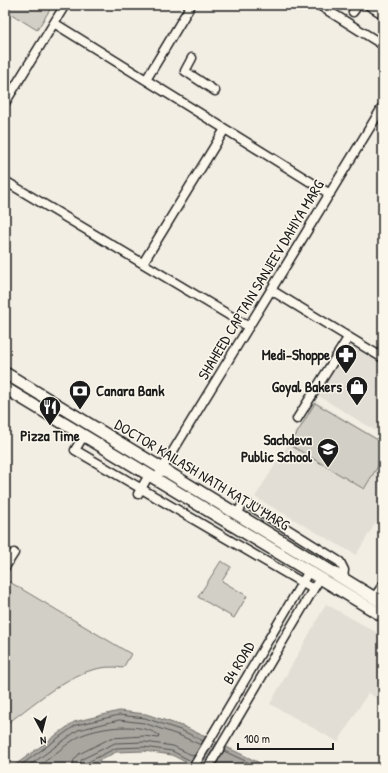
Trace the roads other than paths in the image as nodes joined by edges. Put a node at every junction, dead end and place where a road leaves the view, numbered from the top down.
1 (64, 5) edge
2 (190, 5) edge
3 (319, 5) edge
4 (368, 5) edge
5 (383, 14) edge
6 (54, 23) junction
7 (383, 45) edge
8 (192, 58) dead end
9 (146, 80) junction
10 (215, 91) dead end
11 (5, 103) edge
12 (383, 106) edge
13 (225, 129) junction
14 (5, 181) edge
15 (330, 194) junction
16 (143, 263) junction
17 (271, 290) junction
18 (249, 326) junction
19 (348, 338) junction
20 (383, 358) edge
21 (5, 373) edge
22 (5, 388) edge
23 (297, 419) dead end
24 (84, 435) junction
25 (162, 469) junction
26 (153, 477) junction
27 (140, 492) junction
28 (14, 553) dead end
29 (5, 567) edge
30 (310, 572) junction
31 (320, 578) junction
32 (303, 583) junction
33 (383, 585) edge
34 (313, 589) junction
35 (379, 600) edge
36 (383, 616) edge
37 (193, 768) edge
38 (208, 768) edge

1 - 6 street
2 - 9 street
3 - 7 street
4 - 5 street
6 - 9 street
6 - 11 street
8 - 10 street
9 - 13 street
12 - 15 street, SHAHEED CAPTAIN SANJEEV DAHIYA MARG
13 - 15 street
13 - 16 street
14 - 16 street
15 - 17 street, SHAHEED CAPTAIN SANJEEV DAHIYA MARG
16 - 18 street
17 - 18 street, SHAHEED CAPTAIN SANJEEV DAHIYA MARG
17 - 19 street
18 - 25 street, SHAHEED CAPTAIN SANJEEV DAHIYA MARG
19 - 20 street
19 - 23 street
21 - 25 main road, DOCTOR KAILASH NATH KATJU MARG
22 - 24 main road, DOCTOR KAILASH NATH KATJU MARG
24 - 26 main road, DOCTOR KAILASH NATH KATJU MARG
24 - 27 street
25 - 26 street, SHAHEED CAPTAIN SANJEEV DAHIYA MARG
25 - 35 main road, DOCTOR KAILASH NATH KATJU MARG
26 - 27 street, SHAHEED CAPTAIN SANJEEV DAHIYA MARG
26 - 30 main road, DOCTOR KAILASH NATH KATJU MARG
27 - 32 street
28 - 29 street
30 - 31 main road, DOCTOR KAILASH NATH KATJU MARG
30 - 32 street, B4 ROAD
31 - 34 street, B4 ROAD
31 - 36 main road, DOCTOR KAILASH NATH KATJU MARG
32 - 34 street
32 - 37 street, B4 ROAD
33 - 35 street
34 - 38 street, B4 ROAD

